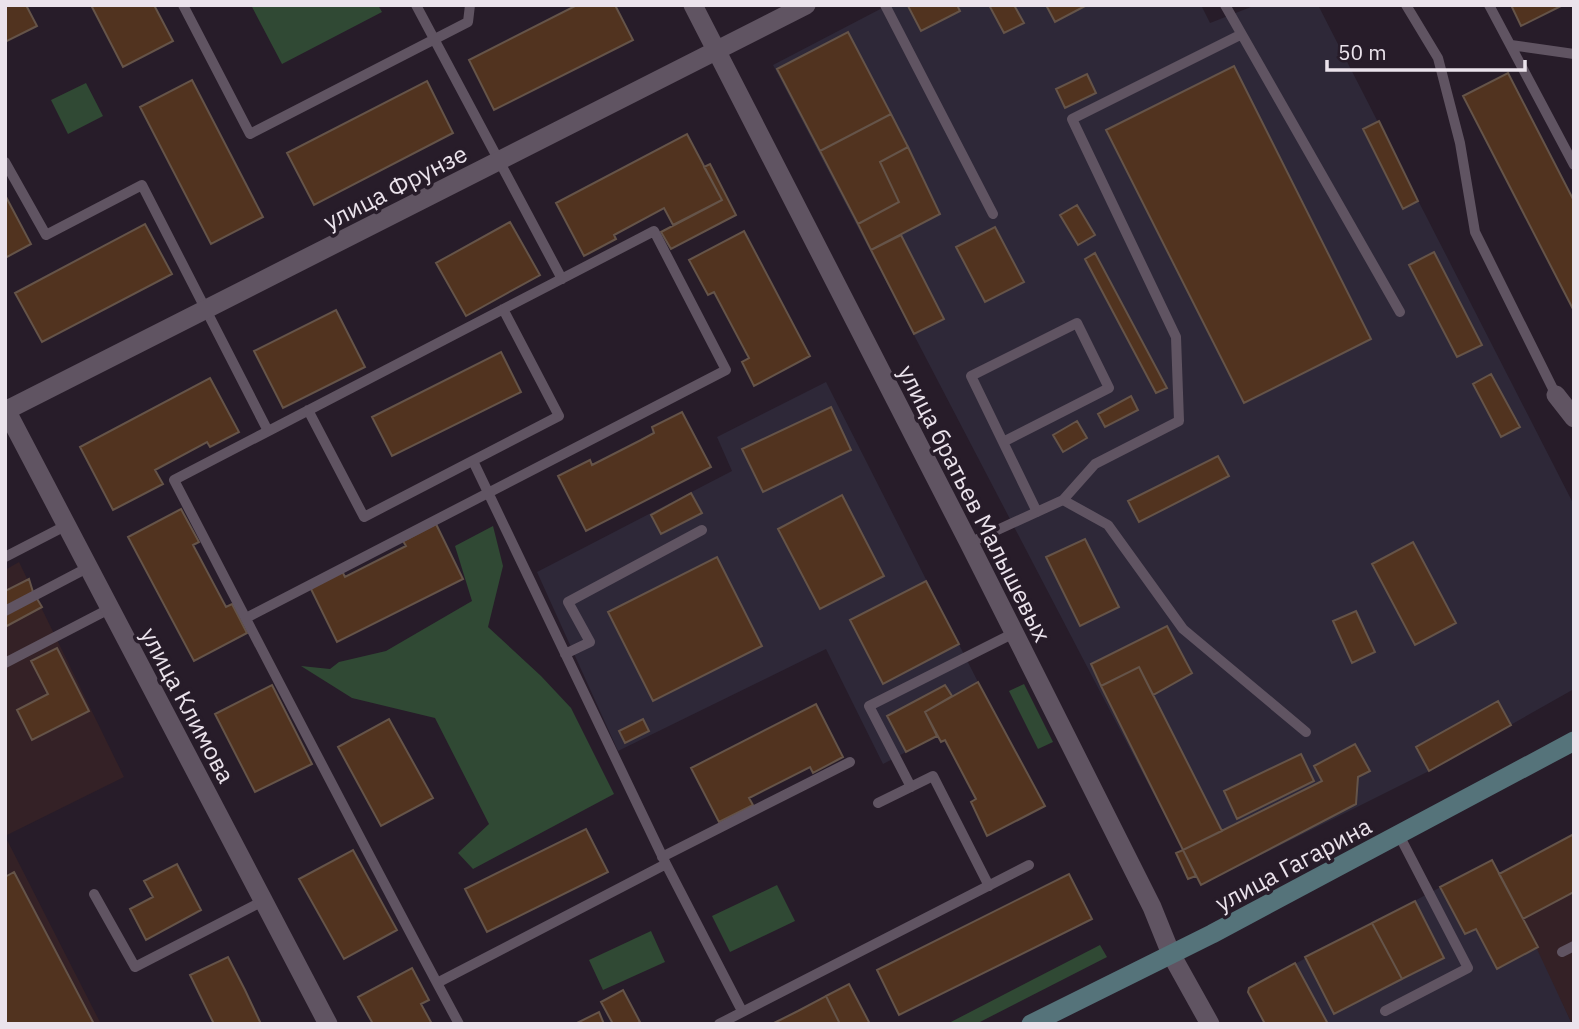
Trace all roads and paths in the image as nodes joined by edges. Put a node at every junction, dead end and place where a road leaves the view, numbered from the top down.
1 (183, 5) edge
2 (415, 5) edge
3 (470, 5) edge
4 (693, 5) edge
5 (806, 5) edge
6 (885, 5) edge
7 (1225, 5) edge
8 (1406, 5) edge
9 (1489, 5) edge
10 (1240, 35) junction
11 (433, 39) junction
12 (1511, 45) junction
13 (715, 51) junction
14 (1574, 54) edge
15 (5, 162) edge
16 (498, 163) junction
17 (1574, 165) edge
18 (993, 214) dead end
19 (562, 279) junction
20 (206, 309) junction
21 (503, 309) junction
22 (1400, 312) dead end
23 (1556, 395) joint
24 (6, 410) edge
25 (309, 410) junction
26 (1574, 418) edge
27 (268, 431) junction
28 (1003, 442) junction
29 (473, 461) junction
30 (489, 492) junction
31 (1063, 500) junction
32 (1037, 512) junction
33 (67, 525) junction
34 (702, 530) dead end
35 (970, 543) junction
36 (5, 557) edge
37 (89, 567) junction
38 (109, 609) junction
39 (5, 611) edge
40 (246, 618) junction
41 (1014, 633) junction
42 (565, 654) junction
43 (5, 663) edge
44 (1306, 732) dead end
45 (1574, 741) edge
46 (850, 762) dead end
47 (911, 787) junction
48 (878, 803) dead end
49 (1399, 835) junction
50 (664, 860) junction
51 (1029, 865) dead end
52 (989, 886) junction
53 (94, 894) dead end
54 (263, 901) junction
55 (1574, 946) edge
56 (1562, 952) dead end
57 (1171, 954) junction
58 (437, 983) junction
59 (1385, 1011) dead end
60 (742, 1012) junction
61 (328, 1024) edge
62 (459, 1024) edge
63 (719, 1024) edge
64 (1031, 1024) edge
65 (1210, 1024) edge

1 - 11 lane
2 - 11 lane
3 - 11 lane
4 - 13 street, улица братьев Малышевых
5 - 13 street, улица Фрунзе
6 - 18 lane
7 - 10 lane
8 - 23 lane
9 - 12 lane
10 - 22 lane
10 - 31 lane
11 - 16 lane
12 - 14 lane
12 - 17 lane
13 - 16 street, улица Фрунзе
13 - 35 street, улица братьев Малышевых
15 - 20 lane
16 - 19 lane
16 - 20 street, улица Фрунзе
19 - 21 lane
19 - 30 lane
20 - 24 street, улица Фрунзе
20 - 27 lane
21 - 25 lane
21 - 29 lane
23 - 26 street
24 - 33 street, улица Климова
25 - 27 lane
25 - 29 lane
27 - 40 lane
28 - 28 lane
28 - 32 lane
29 - 30 lane
30 - 40 lane
30 - 42 lane
31 - 32 lane
31 - 44 lane
32 - 35 lane
33 - 36 lane
33 - 37 street, улица Климова
34 - 42 lane
35 - 41 street, улица братьев Малышевых
37 - 38 street, улица Климова
37 - 39 lane
38 - 43 lane
38 - 54 street, улица Климова
40 - 58 lane
41 - 47 lane
41 - 57 street, улица братьев Малышевых
42 - 50 lane
45 - 49 main road, улица Гагарина
46 - 50 lane
47 - 48 lane
47 - 52 lane
49 - 57 main road, улица Гагарина
49 - 59 lane
50 - 58 lane
50 - 60 lane
51 - 52 lane
52 - 60 lane
53 - 54 lane
54 - 61 street, улица Климова
55 - 56 lane
57 - 64 main road, улица Гагарина
57 - 65 street, улица братьев Малышевых
58 - 62 lane
60 - 63 lane

